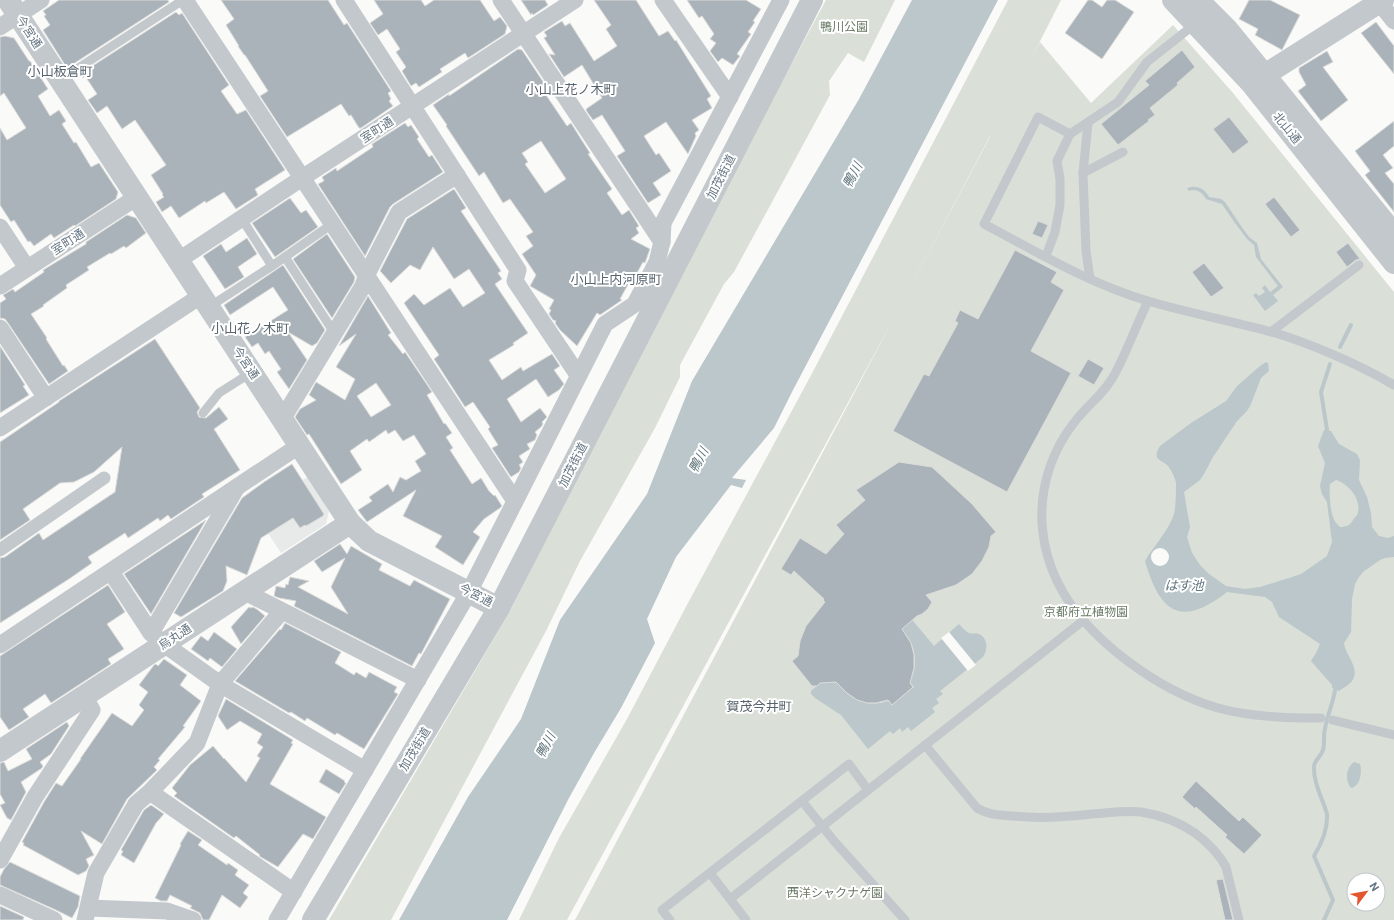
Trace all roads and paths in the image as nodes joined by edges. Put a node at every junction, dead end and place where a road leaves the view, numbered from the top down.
1 (41, 0) edge
2 (184, 0) edge
3 (344, 0) edge
4 (501, 0) edge
5 (575, 0) edge
6 (663, 0) edge
7 (782, 0) edge
8 (812, 0) edge
9 (1173, 0) edge
10 (1198, 0) edge
11 (1375, 3) edge
12 (13, 8) edge
13 (1394, 21) edge
14 (1195, 24) junction
15 (0, 27) edge
16 (524, 34) junction
17 (1258, 79) junction
18 (60, 80) junction
19 (730, 97) junction
20 (414, 106) junction
21 (1088, 123) junction
22 (1070, 134) junction
23 (1123, 152) dead end
24 (1331, 170) junction
25 (1083, 173) junction
26 (458, 175) junction
27 (302, 178) junction
28 (137, 197) junction
29 (242, 219) junction
30 (332, 224) junction
31 (0, 227) edge
32 (1394, 234) edge
33 (662, 242) junction
34 (1046, 256) junction
35 (285, 257) junction
36 (179, 260) junction
37 (1393, 260) edge
38 (1359, 265) dead end
39 (272, 266) junction
40 (27, 268) junction
41 (366, 274) junction
42 (1090, 279) junction
43 (0, 286) edge
44 (205, 301) junction
45 (1148, 301) junction
46 (0, 328) edge
47 (1271, 332) junction
48 (335, 334) junction
49 (252, 372) junction
50 (578, 375) junction
51 (1394, 385) edge
52 (46, 398) junction
53 (203, 413) dead end
54 (283, 418) junction
55 (0, 428) edge
56 (300, 445) junction
57 (104, 478) dead end
58 (237, 487) junction
59 (515, 501) junction
60 (350, 523) junction
61 (0, 550) edge
62 (111, 572) junction
63 (245, 592) junction
64 (469, 592) junction
65 (499, 608) junction
66 (282, 611) junction
67 (1084, 620) junction
68 (158, 639) junction
69 (0, 645) edge
70 (418, 680) junction
71 (220, 684) junction
72 (84, 696) junction
73 (1321, 718) dead end
74 (1332, 720) dead end
75 (1394, 735) edge
76 (925, 745) junction
77 (0, 751) edge
78 (365, 770) junction
79 (868, 790) junction
80 (150, 792) junction
81 (802, 801) junction
82 (822, 826) junction
83 (1, 854) edge
84 (710, 873) junction
85 (294, 892) junction
86 (0, 895) edge
87 (730, 899) junction
88 (87, 914) edge
89 (185, 919) edge
90 (54, 920) edge
91 (277, 920) edge
92 (313, 920) edge
93 (670, 920) edge
94 (746, 920) edge
95 (905, 920) edge
96 (1239, 920) edge

1 - 12 street
2 - 18 lane
2 - 27 street
3 - 20 street
4 - 16 street
5 - 16 street, 室町通
6 - 19 street
7 - 19 street
8 - 65 street, 加茂街道
9 - 14 street, 北山通
10 - 17 street, 北山通
11 - 13 street
11 - 17 street
12 - 15 street
12 - 18 street, 今宮通
14 - 17 street, 北山通
14 - 21 lane
16 - 20 street, 室町通
16 - 33 street
17 - 24 street, 北山通
18 - 28 street, 今宮通
19 - 33 street
20 - 26 street
20 - 27 street, 室町通
21 - 22 lane
21 - 25 lane
22 - 34 lane
22 - 34 lane
23 - 25 lane
24 - 32 street, 北山通
24 - 37 street, 北山通
25 - 42 lane
26 - 41 street
26 - 50 street
27 - 29 street, 室町通
27 - 30 street
28 - 36 street, 今宮通
28 - 40 street, 室町通
29 - 36 street, 室町通
29 - 39 lane
30 - 35 lane
30 - 41 street
31 - 40 street
33 - 50 street
34 - 42 lane
35 - 39 lane
35 - 48 lane
36 - 44 street, 今宮通
38 - 47 lane
39 - 44 lane
40 - 43 street, 室町通
41 - 48 street
41 - 59 street
42 - 45 lane
44 - 49 street, 今宮通
44 - 52 street
45 - 47 lane
45 - 67 lane
46 - 52 street
47 - 51 lane
48 - 54 street
49 - 53 lane
49 - 54 street, 今宮通
50 - 59 street
52 - 55 street
54 - 56 street, 今宮通
56 - 58 street
56 - 60 street, 今宮通
57 - 61 street
58 - 62 street
58 - 68 street
59 - 64 street
60 - 63 street, 烏丸通
60 - 64 street, 今宮通
62 - 68 street
62 - 69 street
63 - 66 street
63 - 68 street, 烏丸通
64 - 65 street, 今宮通
64 - 70 street
65 - 92 street, 加茂街道
66 - 70 street
66 - 71 street
67 - 73 lane
67 - 76 lane
68 - 71 street
68 - 72 street, 烏丸通
70 - 78 street
71 - 78 street
71 - 80 street
72 - 77 street, 烏丸通
72 - 83 street
74 - 75 lane
76 - 79 lane
76 - 96 lane
78 - 85 street
79 - 81 lane
79 - 82 lane
80 - 85 street
80 - 88 street
81 - 82 lane
81 - 84 lane
82 - 87 lane
82 - 95 lane
84 - 87 lane
84 - 93 lane
85 - 91 street
86 - 90 street
87 - 94 lane
88 - 89 street

